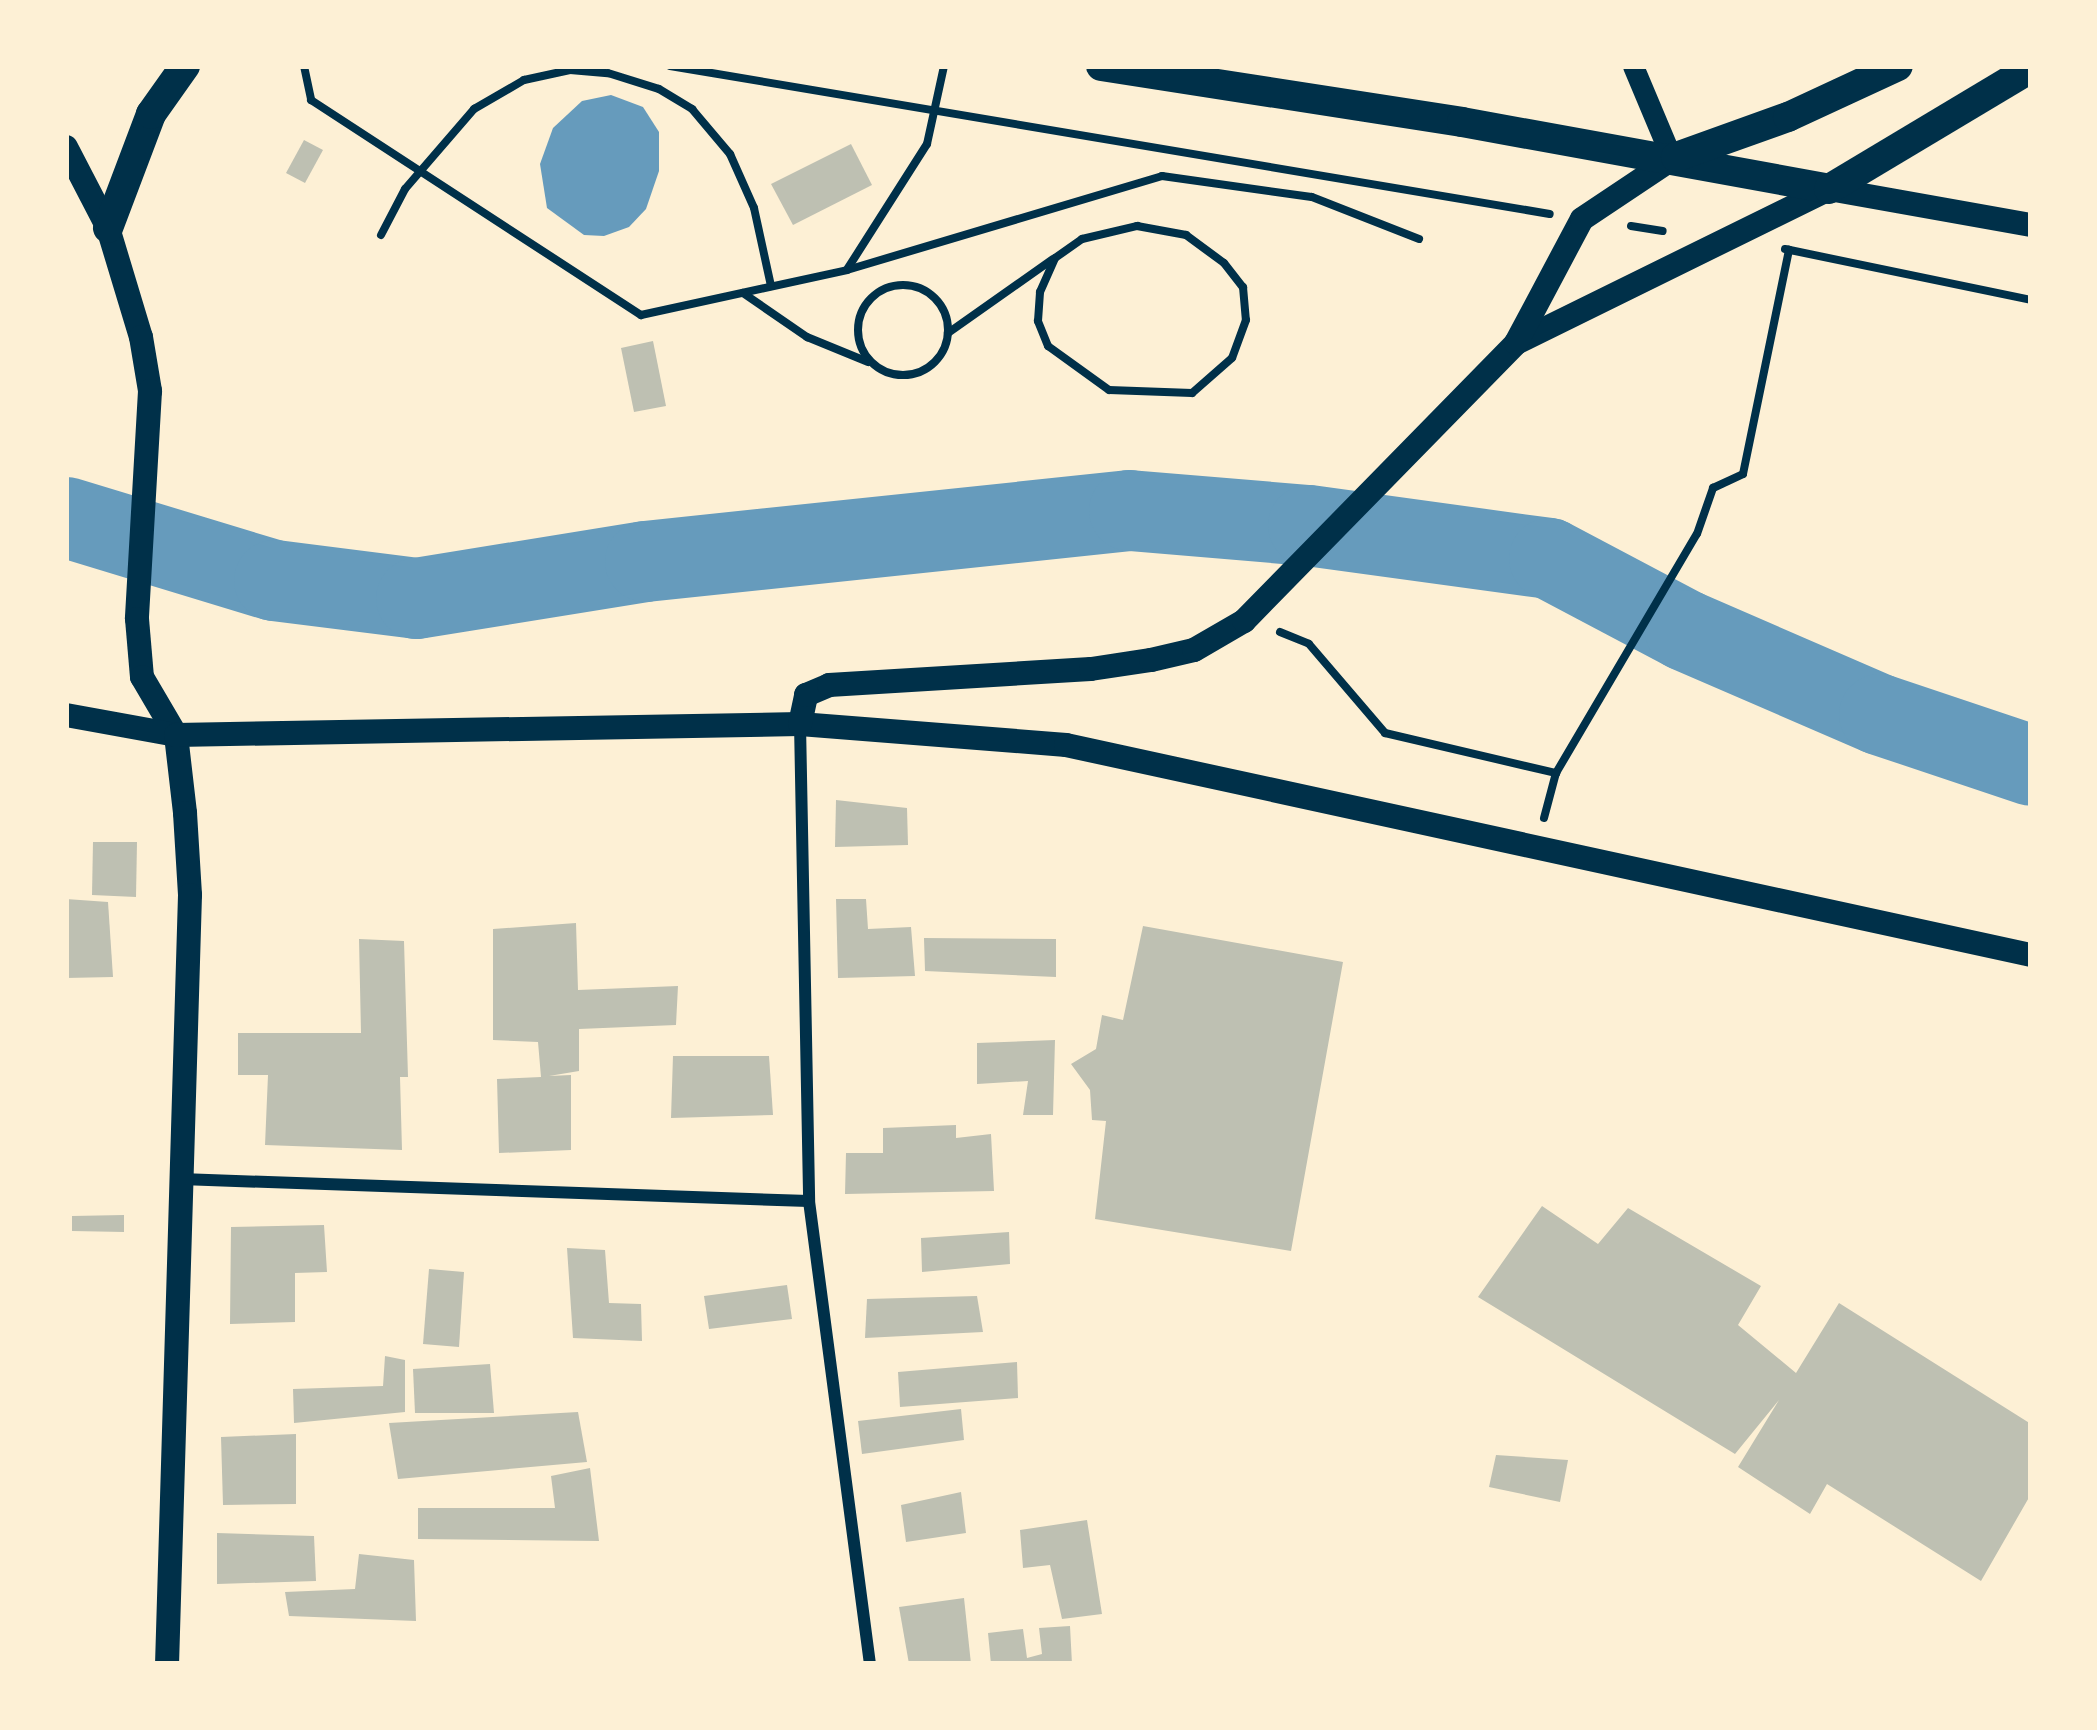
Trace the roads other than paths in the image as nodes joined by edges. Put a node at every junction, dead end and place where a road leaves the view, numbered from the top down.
1 (185, 66) edge
2 (1101, 66) edge
3 (1633, 66) edge
4 (1898, 66) edge
5 (2031, 68) edge
6 (1210, 74) edge
7 (66, 147) edge
8 (1672, 159) junction
9 (1829, 189) junction
10 (2031, 225) edge
11 (108, 228) junction
12 (1516, 343) junction
13 (66, 715) edge
14 (800, 724) junction
15 (176, 735) junction
16 (2031, 955) edge
17 (180, 1179) junction
18 (809, 1201) junction
19 (167, 1664) edge
20 (870, 1664) edge

1 - 11 main road
2 - 6 main road
3 - 8 street
4 - 8 main road
5 - 9 main road
6 - 8 main road
7 - 11 main road
8 - 9 main road
8 - 12 main road
9 - 10 main road
9 - 12 main road
11 - 15 main road
12 - 14 main road
13 - 15 main road
14 - 15 main road
14 - 16 main road
14 - 18 street
15 - 17 main road
17 - 18 street
17 - 19 main road
18 - 20 street

